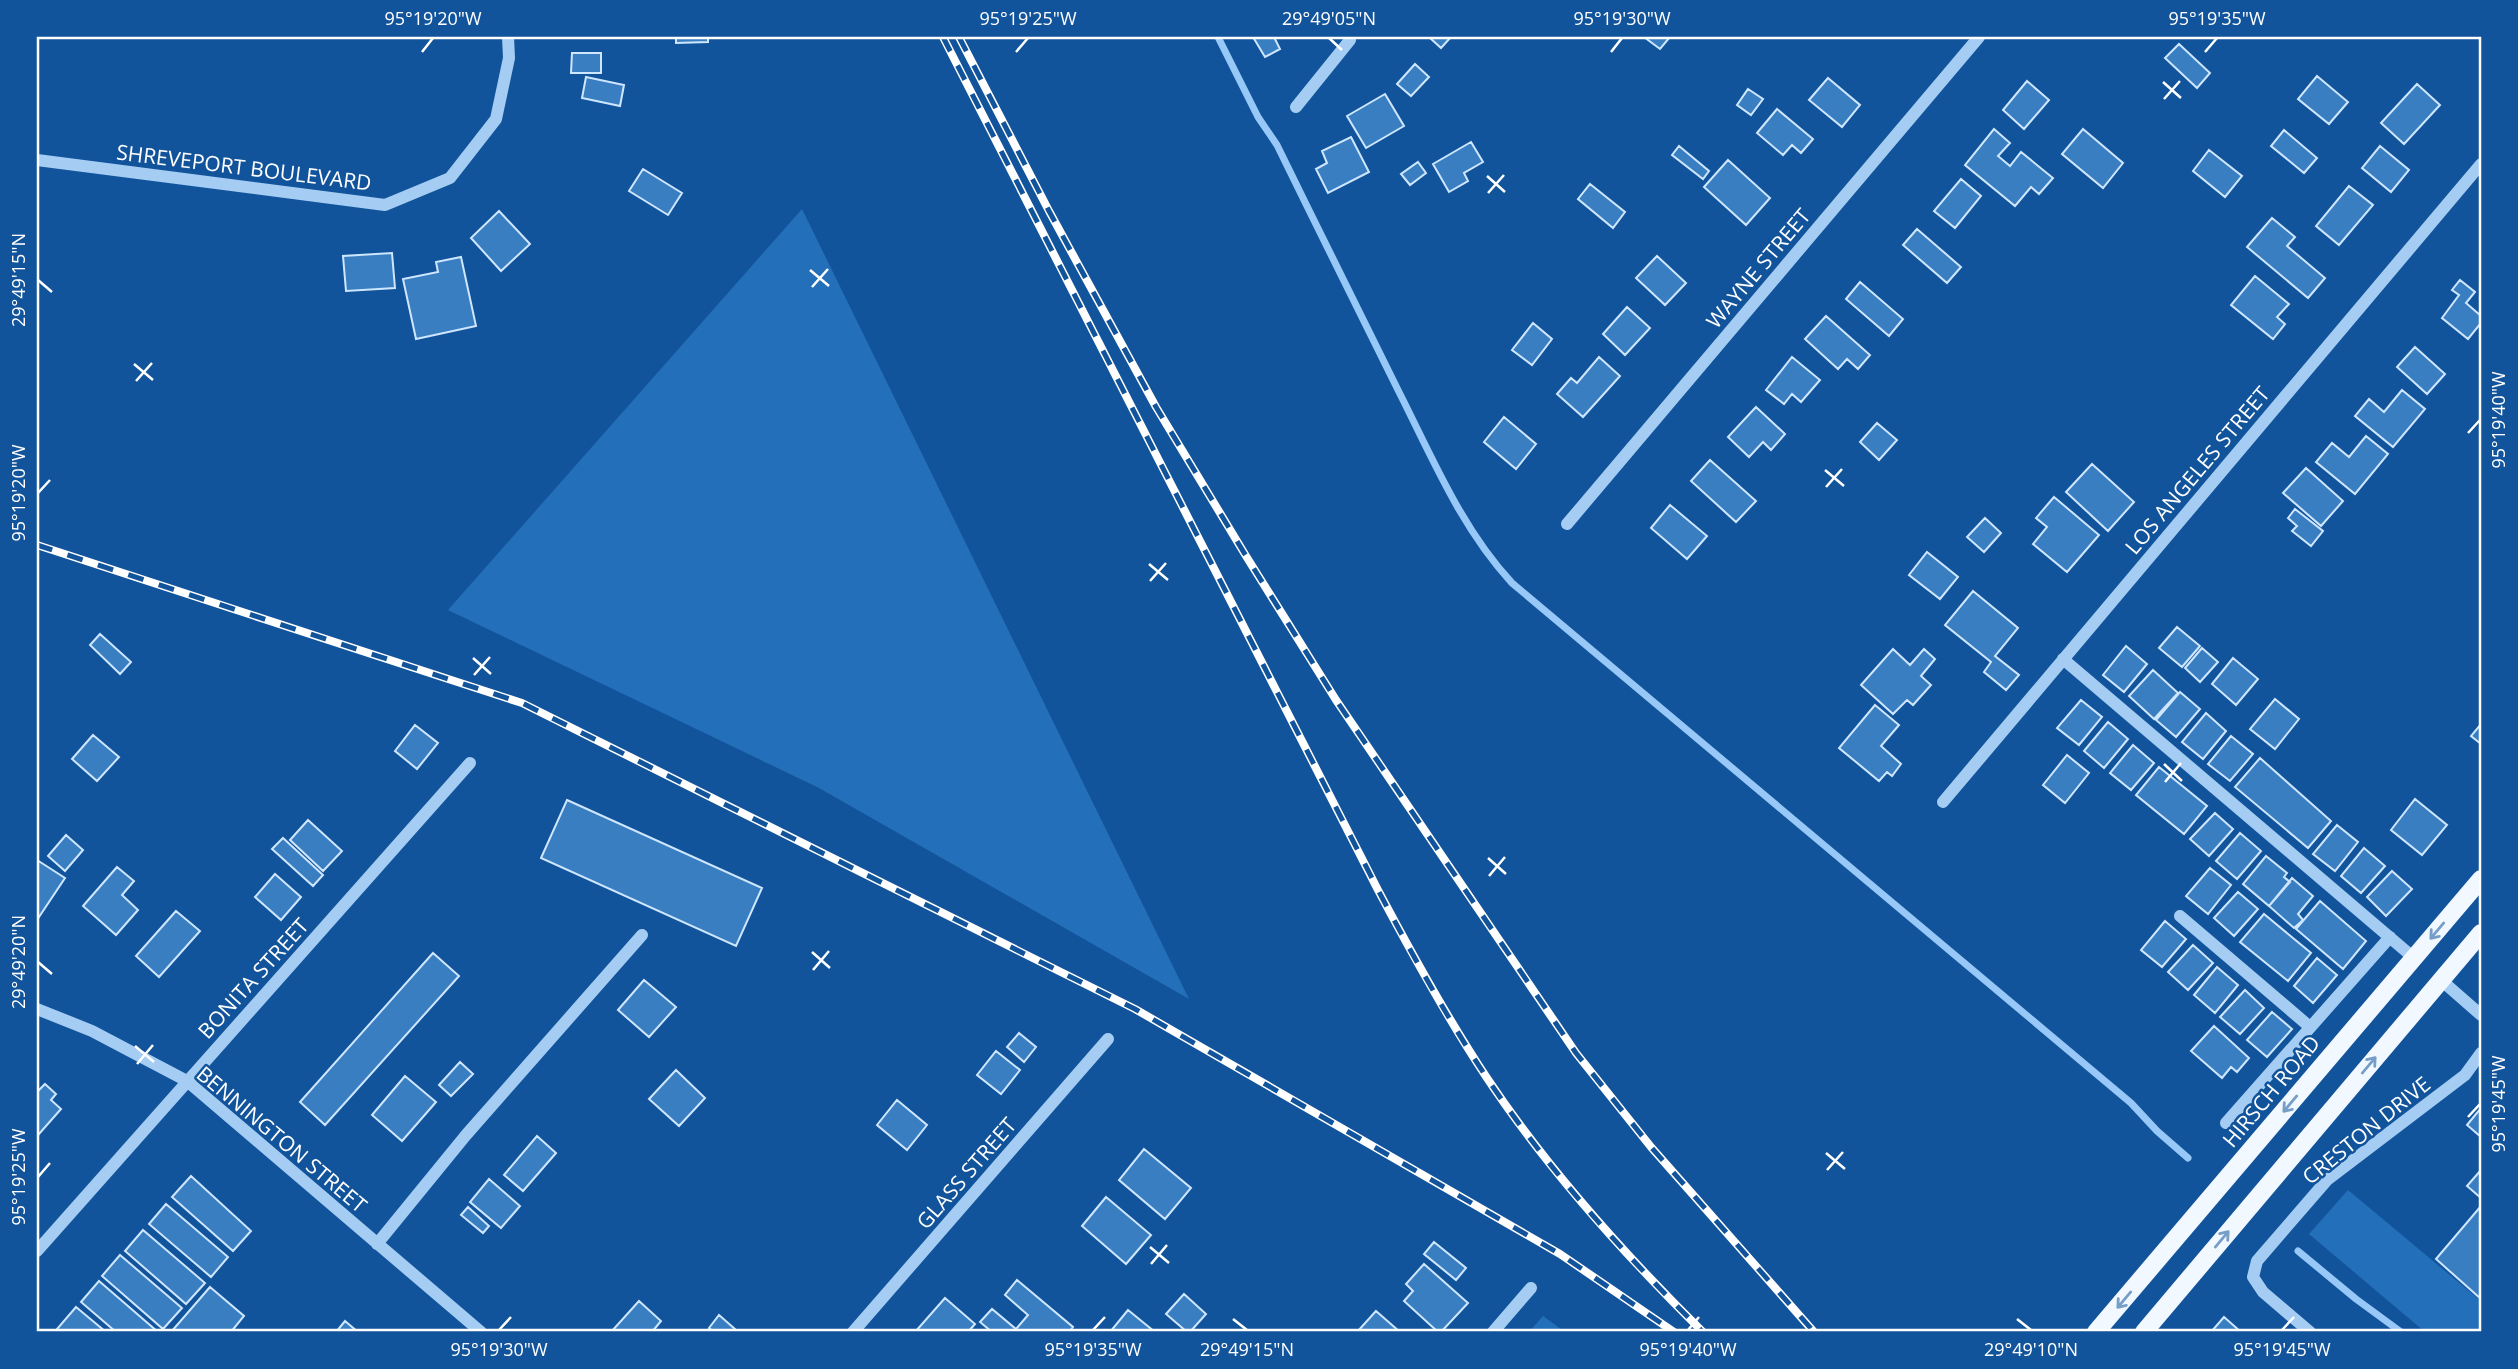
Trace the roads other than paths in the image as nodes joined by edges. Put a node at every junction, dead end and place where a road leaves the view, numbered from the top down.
1 (508, 37) edge
2 (1979, 37) edge
3 (1351, 38) edge
4 (1296, 107) dead end
5 (37, 160) edge
6 (2481, 164) edge
7 (1567, 524) dead end
8 (2063, 659) junction
9 (470, 763) dead end
10 (1943, 802) dead end
11 (2481, 879) edge
12 (2180, 916) dead end
13 (2481, 933) edge
14 (642, 935) dead end
15 (2390, 937) junction
16 (2414, 958) junction
17 (2441, 980) junction
18 (37, 1009) edge
19 (2481, 1015) edge
20 (2310, 1027) junction
21 (1108, 1039) dead end
22 (2481, 1053) edge
23 (187, 1081) junction
24 (2225, 1123) dead end
25 (377, 1244) junction
26 (37, 1251) edge
27 (1531, 1288) dead end
28 (481, 1332) edge
29 (853, 1332) edge
30 (1493, 1332) edge
31 (2096, 1332) edge
32 (2144, 1332) edge
33 (2310, 1332) edge

1 - 5 street, SHREVEPORT BOULEVARD
2 - 7 street, WAYNE STREET
3 - 4 street
6 - 8 street, LOS ANGELES STREET
8 - 10 street, LOS ANGELES STREET
8 - 15 street
9 - 23 street, BONITA STREET
11 -> 16 main road, HIRSCH ROAD
12 - 20 street
13 - 17 main road
14 - 25 street
15 - 16 street
15 - 20 street
16 -> 31 main road, HIRSCH ROAD
17 - 19 street
32 -> 17 main road
18 - 23 street, BENNINGTON STREET
20 - 24 street
21 - 29 street, GLASS STREET
22 - 33 street, CRESTON DRIVE
23 - 25 street, BENNINGTON STREET
23 - 26 street, BONITA STREET
25 - 28 street, BENNINGTON STREET
27 - 30 street

